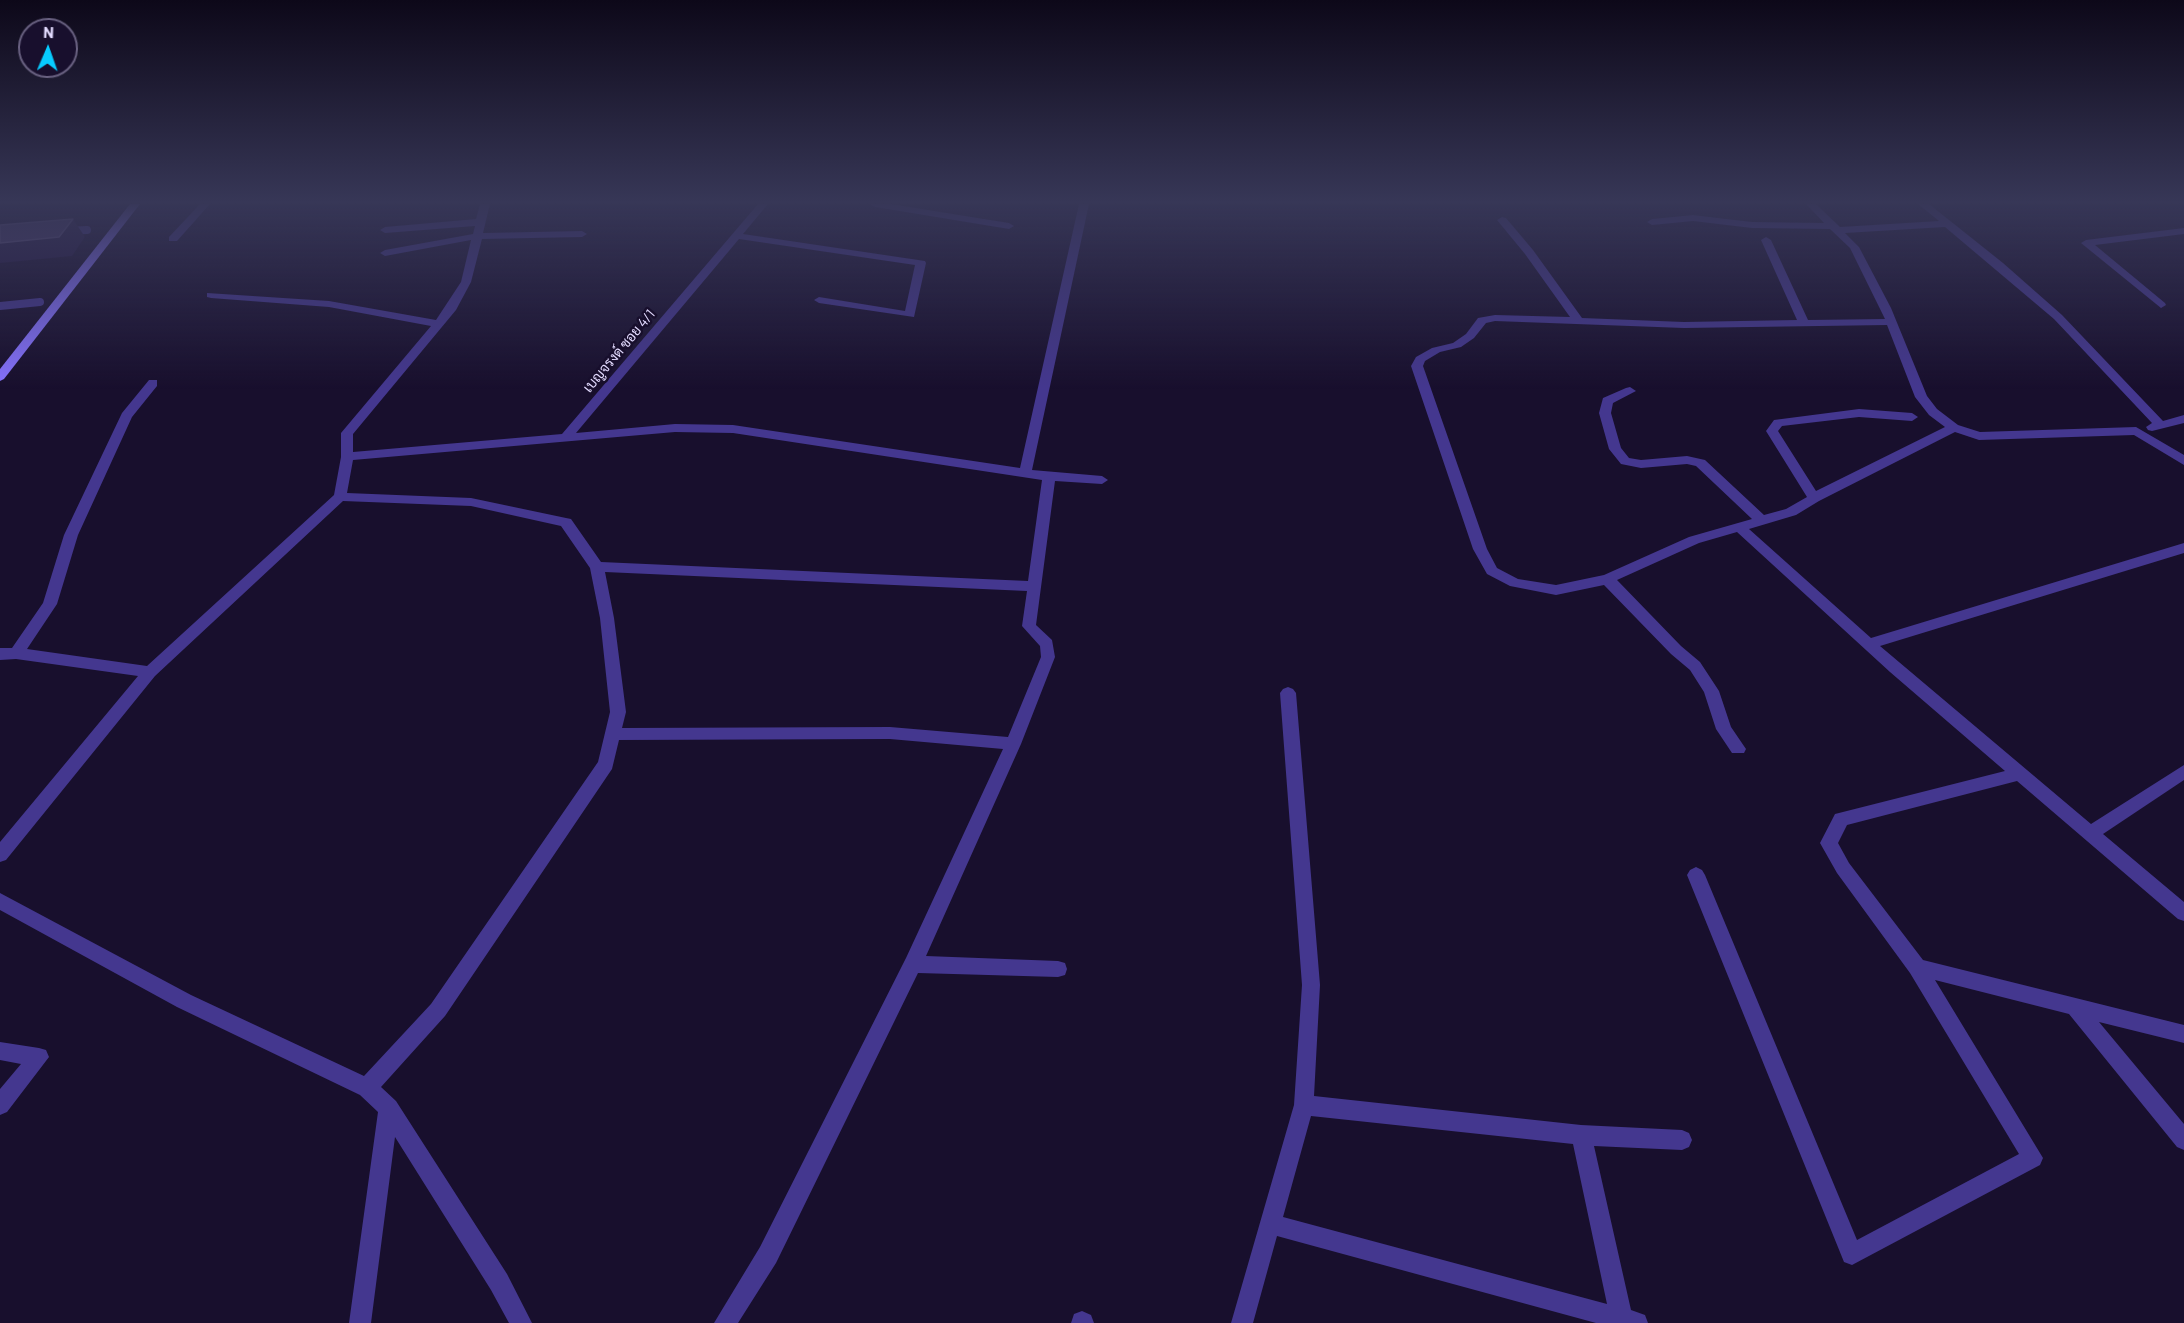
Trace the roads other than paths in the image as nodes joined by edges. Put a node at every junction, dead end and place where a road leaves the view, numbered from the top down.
1 (87, 266) edge
2 (470, 266) edge
3 (711, 266) edge
4 (920, 266) edge
5 (1070, 266) edge
6 (1539, 266) edge
7 (1778, 266) edge
8 (1863, 266) edge
9 (2000, 266) edge
10 (2114, 266) edge
11 (211, 295) dead end
12 (819, 300) dead end
13 (40, 302) dead end
14 (2161, 304) dead end
15 (0, 306) edge
16 (1577, 318) junction
17 (1892, 322) junction
18 (440, 324) junction
19 (1805, 325) junction
20 (0, 377) edge
21 (153, 383) dead end
22 (1630, 391) dead end
23 (1912, 417) dead end
24 (2184, 419) edge
25 (2160, 425) junction
26 (1954, 428) junction
27 (2136, 431) junction
28 (567, 436) junction
29 (347, 457) junction
30 (2184, 461) edge
31 (1025, 473) junction
32 (1049, 477) junction
33 (1102, 480) dead end
34 (340, 497) junction
35 (1814, 498) junction
36 (1761, 520) junction
37 (1738, 526) junction
38 (2184, 548) edge
39 (597, 567) junction
40 (1607, 579) junction
41 (1035, 586) junction
42 (1870, 644) junction
43 (8, 654) edge
44 (150, 672) junction
45 (1288, 693) dead end
46 (615, 734) junction
47 (1013, 744) junction
48 (1738, 749) dead end
49 (2184, 771) edge
50 (2020, 773) junction
51 (2091, 833) junction
52 (0, 855) edge
53 (1696, 875) dead end
54 (0, 901) edge
55 (2184, 913) edge
56 (913, 964) junction
57 (1917, 967) junction
58 (1058, 969) dead end
59 (2075, 1007) junction
60 (2184, 1034) edge
61 (0, 1051) edge
62 (366, 1088) junction
63 (0, 1105) edge
64 (1304, 1106) junction
65 (389, 1108) junction
66 (1581, 1135) junction
67 (1682, 1140) dead end
68 (2184, 1140) edge
69 (1271, 1224) junction
70 (1630, 1321) edge
71 (360, 1323) edge
72 (521, 1323) edge
73 (725, 1323) edge
74 (1242, 1323) edge

1 - 20 street
2 - 18 street
3 - 28 street, เบญจรงด์ ซอย 4/1
4 - 12 street
5 - 31 street
6 - 16 street
7 - 19 street
8 - 17 street
9 - 25 street
10 - 14 street
11 - 18 street
13 - 15 lane
16 - 19 street
16 - 40 street
17 - 19 street
17 - 26 street
18 - 29 street
21 - 43 street
22 - 36 street
23 - 35 street
24 - 25 street
25 - 27 street
26 - 27 street
26 - 35 street
27 - 30 street
28 - 29 street
28 - 31 street
29 - 34 street
31 - 32 street
32 - 33 street
32 - 41 street
34 - 39 street
34 - 44 street
35 - 36 street
36 - 37 street
37 - 40 street
37 - 42 street
38 - 42 street
39 - 41 street
39 - 46 street
40 - 48 street
41 - 47 street
42 - 50 street
43 - 44 street
44 - 52 street
45 - 64 street
46 - 47 street
46 - 62 street
47 - 56 street
49 - 51 street
50 - 51 street
50 - 57 street
51 - 55 street
53 - 57 street
54 - 62 street
56 - 58 street
56 - 73 street
57 - 59 street
59 - 60 street
59 - 68 street
61 - 63 street
62 - 65 street
64 - 66 street
64 - 69 street
65 - 71 street
65 - 72 street
66 - 67 street
66 - 70 street
69 - 70 street
69 - 74 street

